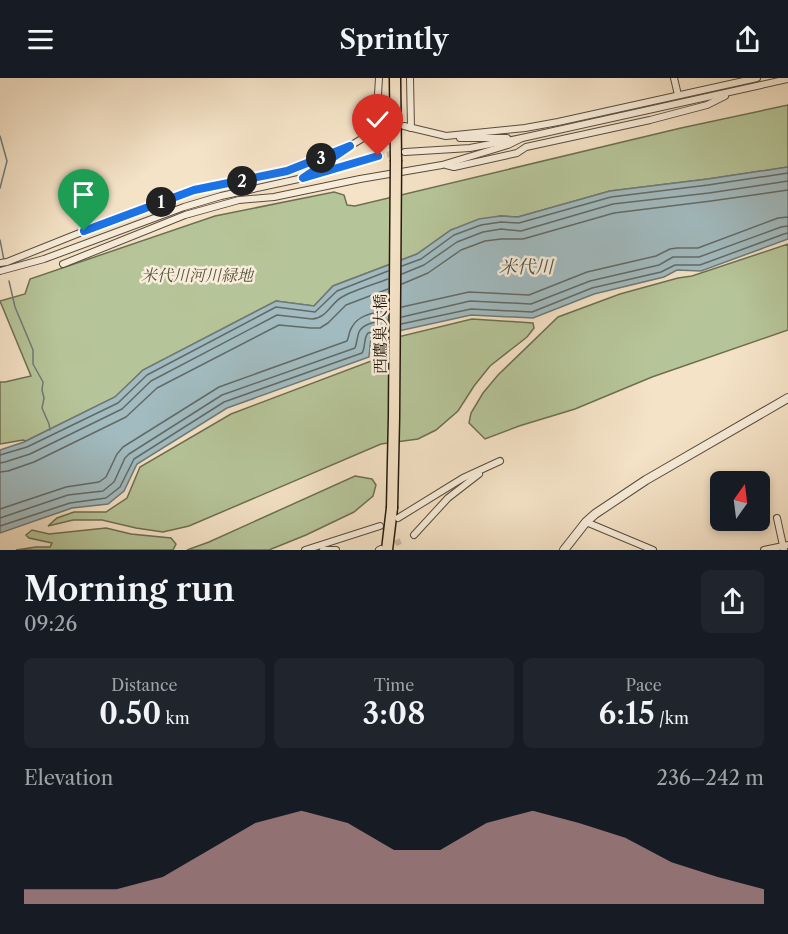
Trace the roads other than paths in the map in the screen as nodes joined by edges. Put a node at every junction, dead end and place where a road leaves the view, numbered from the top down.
1 (379, 78) edge
2 (395, 78) edge
3 (410, 78) edge
4 (674, 78) edge
5 (757, 78) edge
6 (788, 79) edge
7 (735, 91) junction
8 (678, 95) junction
9 (376, 127) junction
10 (384, 127) tunnel mouth
11 (446, 136) junction
12 (522, 138) junction
13 (350, 146) junction
14 (405, 153) tunnel mouth
15 (378, 156) tunnel mouth
16 (442, 165) junction
17 (303, 178) junction
18 (2, 263) edge
19 (63, 264) dead end
20 (0, 271) edge
21 (788, 398) edge
22 (395, 513) junction
23 (777, 518) dead end
24 (586, 522) junction
25 (380, 526) dead end
26 (414, 535) dead end
27 (785, 547) edge
28 (305, 550) edge
29 (323, 550) edge
30 (336, 550) edge
31 (387, 550) edge
32 (564, 550) edge
33 (653, 550) edge
34 (764, 550) edge

1 - 9 street
2 - 22 main road, 西鷹巣大橋, bridge
3 - 11 street
4 - 8 street
5 - 8 street
6 - 7 street
7 - 12 street
7 - 16 street
8 - 11 street
9 - 10 street
9 - 13 street
11 - 12 street
12 - 14 street
12 - 16 street
13 - 17 street
13 - 18 street
15 - 17 street
16 - 19 street
17 - 20 street
21 - 24 street
22 - 26 street
22 - 31 main road, 西鷹巣大橋
23 - 27 street
24 - 32 street
24 - 33 street
25 - 28 street
27 - 34 street
29 - 30 street

